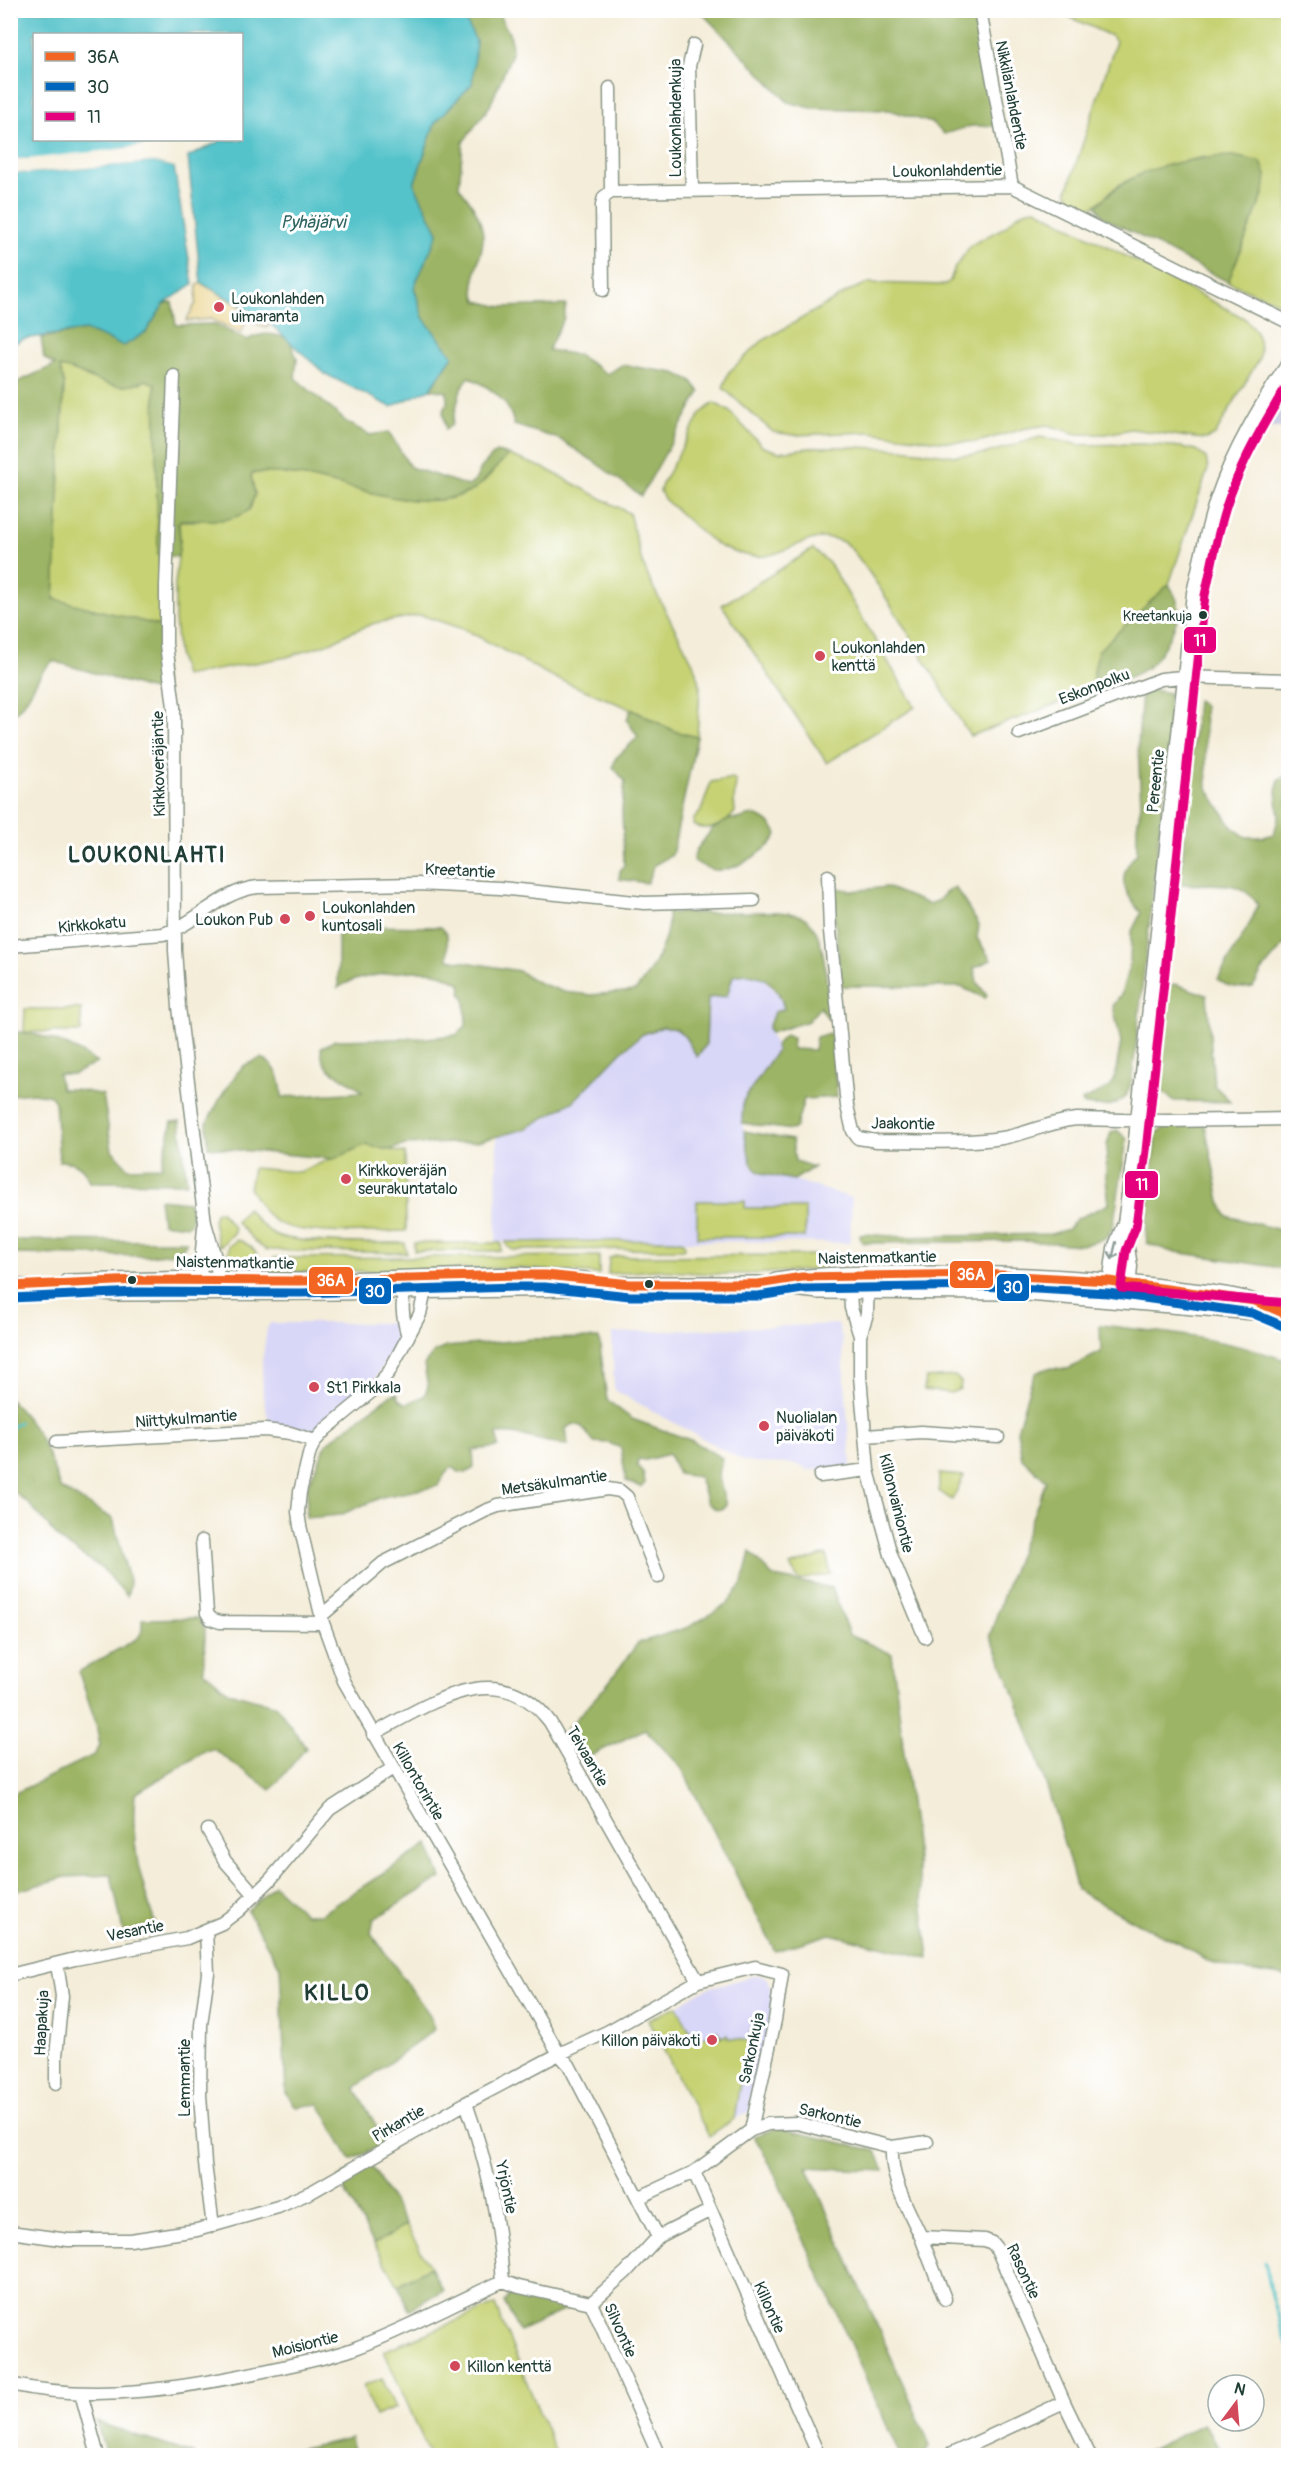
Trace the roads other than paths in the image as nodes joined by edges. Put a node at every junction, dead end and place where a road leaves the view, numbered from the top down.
1 (980, 10) edge
2 (694, 45) dead end
3 (610, 88) dead end
4 (1012, 186) junction
5 (692, 191) junction
6 (611, 192) junction
7 (603, 290) dead end
8 (1288, 322) edge
9 (1288, 363) edge
10 (174, 375) dead end
11 (1182, 677) junction
12 (1288, 680) edge
13 (1019, 733) dead end
14 (828, 876) dead end
15 (754, 900) dead end
16 (176, 930) junction
17 (10, 946) edge
18 (1288, 1119) edge
19 (1138, 1121) junction
20 (205, 1223) junction
21 (1124, 1223) junction
22 (868, 1274) junction
23 (849, 1275) junction
24 (1109, 1281) junction
25 (1130, 1282) junction
26 (415, 1284) junction
27 (758, 1284) junction
28 (199, 1285) junction
29 (218, 1285) junction
30 (15, 1286) edge
31 (850, 1291) junction
32 (868, 1291) junction
33 (1107, 1299) junction
34 (1128, 1301) junction
35 (1285, 1314) edge
36 (860, 1336) junction
37 (408, 1337) junction
38 (866, 1436) junction
39 (998, 1437) dead end
40 (315, 1441) junction
41 (57, 1442) dead end
42 (868, 1470) junction
43 (820, 1476) dead end
44 (202, 1541) dead end
45 (658, 1577) dead end
46 (322, 1619) junction
47 (925, 1637) dead end
48 (373, 1734) junction
49 (393, 1767) junction
50 (208, 1830) dead end
51 (255, 1895) junction
52 (206, 1931) junction
53 (57, 1964) junction
54 (782, 1974) joint
55 (10, 1975) edge
56 (698, 1981) junction
57 (559, 2054) junction
58 (56, 2083) dead end
59 (466, 2103) junction
60 (751, 2130) junction
61 (927, 2142) dead end
62 (891, 2147) junction
63 (694, 2172) junction
64 (638, 2198) junction
65 (709, 2211) junction
66 (213, 2226) junction
67 (10, 2232) edge
68 (658, 2237) junction
69 (921, 2237) junction
70 (503, 2281) junction
71 (945, 2299) dead end
72 (591, 2303) junction
73 (10, 2384) edge
74 (81, 2393) junction
75 (1064, 2402) junction
76 (98, 2456) edge
77 (659, 2456) edge
78 (819, 2456) edge
79 (947, 2456) edge
80 (1090, 2456) edge

1 - 4 street, Nikkilänlahdentie
2 - 5 street, Loukonlahdenkuja
3 - 6 street
4 - 5 street, Loukonlahdentie
4 - 8 street, Loukonlahdentie
5 - 6 street, Loukonlahdentie
6 - 7 street
9 - 11 street, Pereentie
10 - 16 street, Kirkkoveräjäntie
11 - 12 street
11 - 13 street, Eskonpolku
11 - 19 street, Pereentie
14 - 19 street, Jaakontie
15 - 16 street, Kreetantie
16 - 17 street, Kirkkokatu
16 - 20 street, Kirkkoveräjäntie
18 - 19 street
19 - 21 street, Pereentie
20 - 28 street, Kirkkoveräjäntie
20 - 29 street, Kirkkoveräjäntie
21 -> 24 street, Pereentie
21 - 25 street, Pereentie
22 - 23 main road, Naistenmatkantie
22 - 24 main road, Naistenmatkantie
22 - 32 street, Killonvainiontie
23 - 27 main road, Naistenmatkantie
23 - 31 street, Killonvainiontie
24 - 25 main road, Naistenmatkantie
24 - 33 street, Pereentie
25 - 34 street, Pereentie
25 - 35 main road, Naistenmatkantie
26 - 27 main road, Naistenmatkantie
26 - 29 main road, Naistenmatkantie
26 - 37 street, Killontorintie
26 - 37 street
27 - 31 main road, Naistenmatkantie
28 - 29 main road, Naistenmatkantie
28 - 30 main road, Naistenmatkantie
31 - 32 main road, Naistenmatkantie
31 - 36 street, Killonvainiontie
32 - 33 main road, Naistenmatkantie
32 - 36 street, Killonvainiontie
33 - 34 main road, Naistenmatkantie
34 - 35 main road, Naistenmatkantie
36 - 38 street, Killonvainiontie
37 - 40 street, Killontorintie
38 - 39 street
38 - 42 street, Killonvainiontie
40 - 41 street, Niittykulmantie
40 - 46 street, Killontorintie
42 - 43 street
42 - 47 street, Killonvainiontie
44 - 46 street
45 - 46 street, Metsäkulmantie
46 - 48 street, Killontorintie
48 - 49 street, Killontorintie
48 - 56 street, Teivaantie
49 - 51 street, Vesantie
49 - 57 street, Killontorintie
50 - 51 street
51 - 52 street, Vesantie
52 - 53 street, Vesantie
52 - 66 street, Lemmantie
53 - 55 street, Vesantie
53 - 58 street, Haapakuja
54 - 56 street, Pirkantie
54 - 60 street, Sarkonkuja
56 - 57 street, Pirkantie
57 - 59 street, Pirkantie
57 - 64 street, Killontorintie
59 - 66 street, Pirkantie
59 - 70 street, Yrjöntie
60 - 62 street, Sarkontie
60 - 63 street, Sarkontie
61 - 62 street, Sarkontie
62 - 69 street
63 - 64 street, Sarkontie
63 - 65 street, Killontie
64 - 68 street, Killontorintie
65 - 68 street
65 - 78 street, Killontie
66 - 67 street, Pirkantie
68 - 72 street, Silvontie
69 - 71 street
69 - 75 street, Rasontie
70 - 72 street
70 - 74 street, Moisiontie
72 - 77 street, Silvontie
73 - 74 street, Moisiontie
74 - 76 street
75 - 79 street
75 - 80 street, Rasontie

